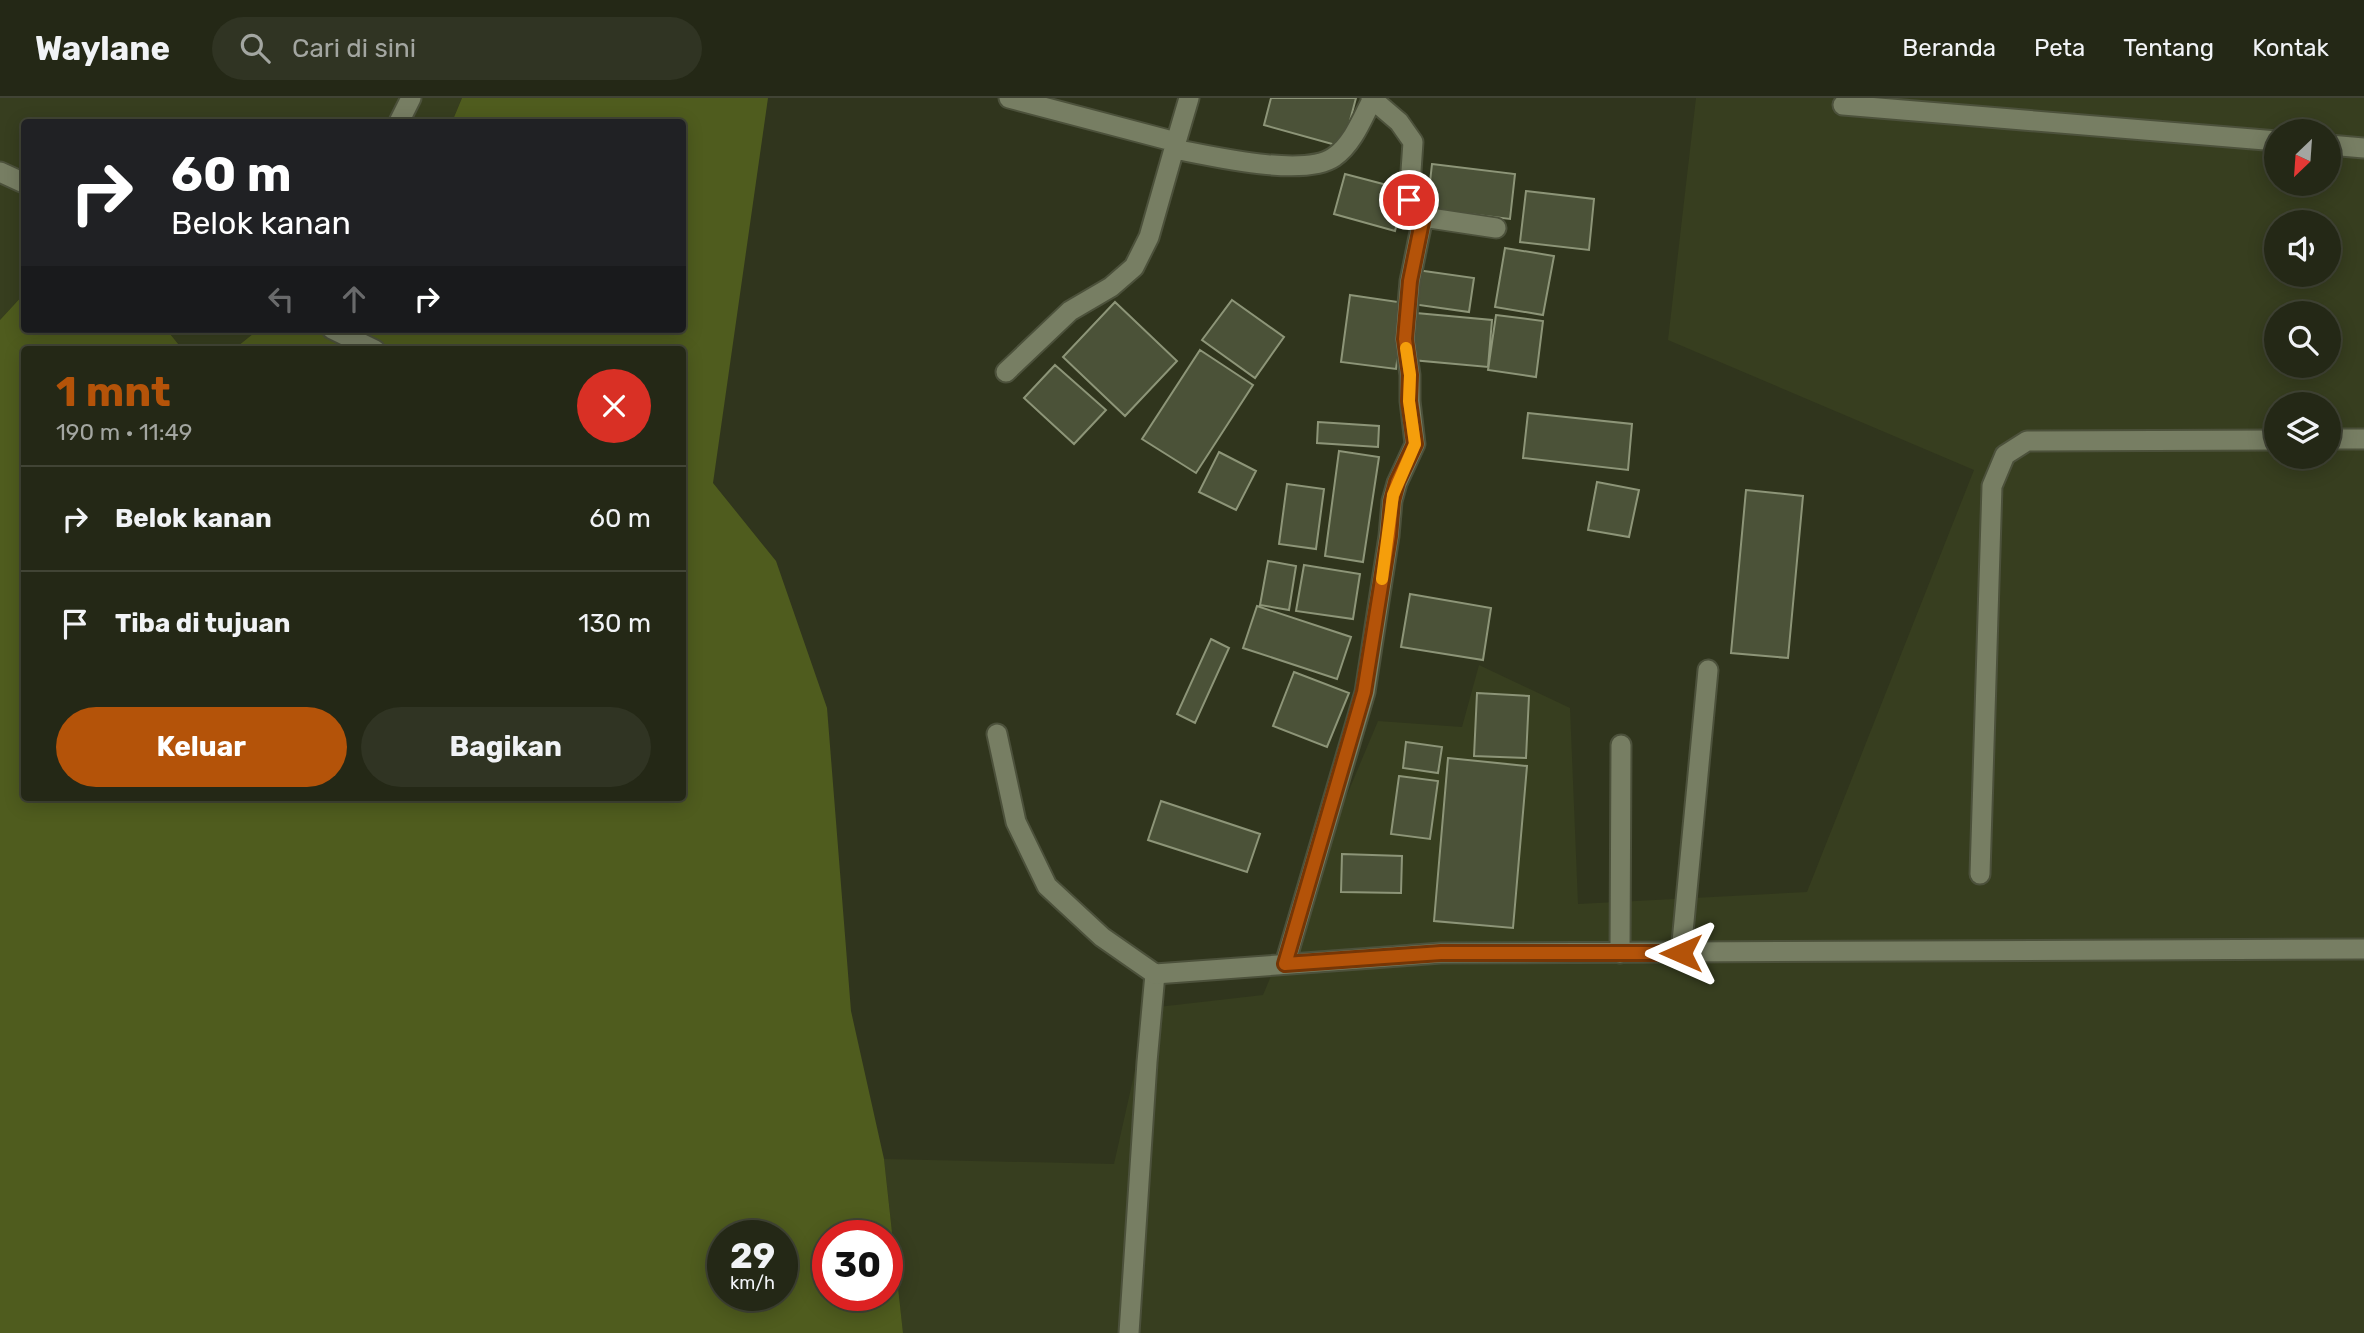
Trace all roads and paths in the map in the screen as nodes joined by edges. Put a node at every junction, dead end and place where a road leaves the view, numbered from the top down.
1 (411, 98) edge
2 (1009, 98) edge
3 (1189, 98) edge
4 (1372, 98) edge
5 (1843, 105) dead end
6 (400, 119) edge
7 (2264, 140) edge
8 (1175, 146) junction
9 (2342, 146) edge
10 (2364, 148) edge
11 (0, 172) edge
12 (21, 182) edge
13 (1423, 217) junction
14 (1496, 228) dead end
15 (340, 333) edge
16 (367, 346) edge
17 (1006, 372) dead end
18 (2341, 439) edge
19 (2364, 439) edge
20 (2264, 440) edge
21 (1708, 670) dead end
22 (997, 734) dead end
23 (1621, 745) dead end
24 (1980, 874) dead end
25 (2364, 949) edge
26 (1620, 953) junction
27 (1681, 953) junction
28 (1285, 964) junction
29 (1155, 974) junction
30 (1129, 1333) edge

1 - 6 street
2 - 8 street
3 - 8 street
4 - 8 street
4 - 13 street
5 - 7 street
8 - 17 street
9 - 10 street
11 - 12 street
13 - 14 street
13 - 28 street
15 - 16 street
18 - 19 street
20 - 24 street
21 - 27 street
22 - 29 street
23 - 26 street
25 - 27 street
26 - 27 street
26 - 28 street
28 - 29 street
29 - 30 street

